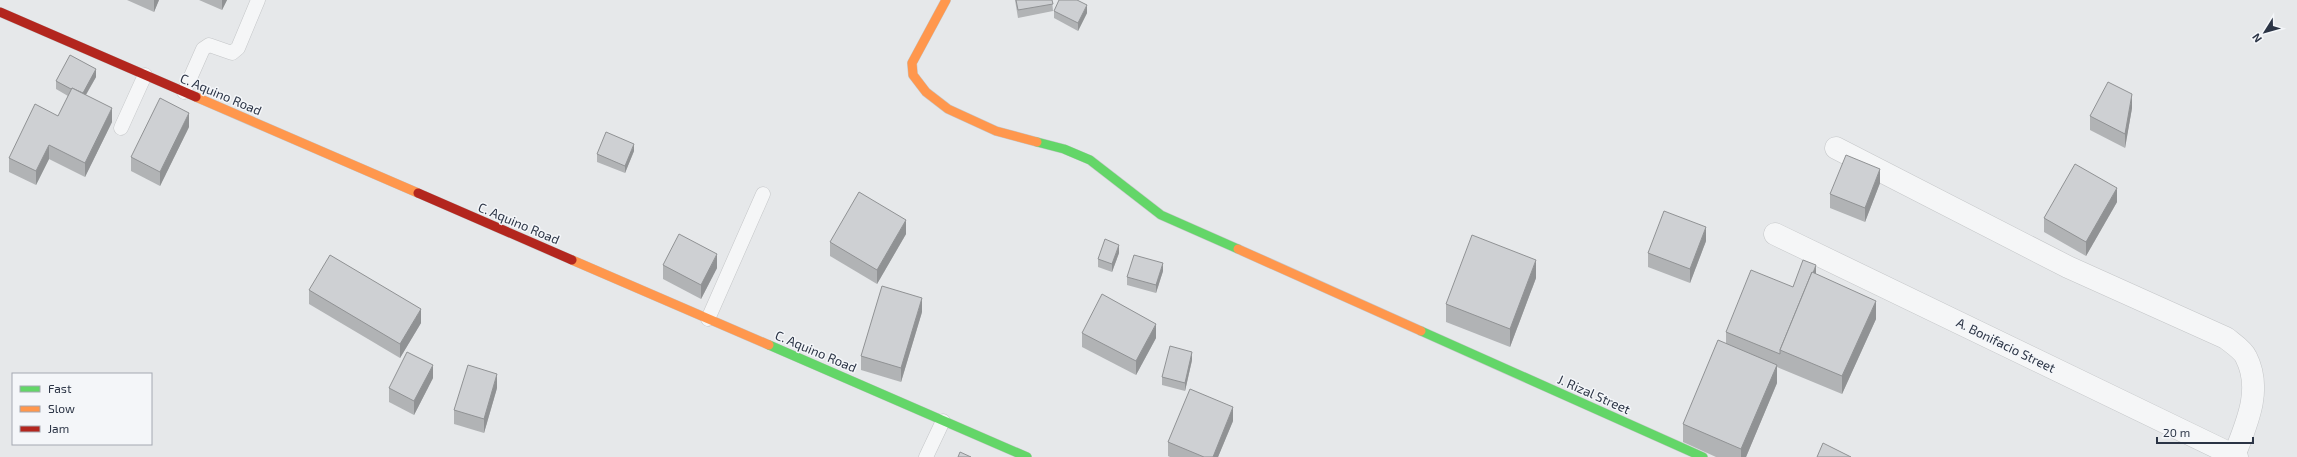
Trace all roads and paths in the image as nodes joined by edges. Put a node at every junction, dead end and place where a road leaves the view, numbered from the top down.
1 (258, 0) edge
2 (946, 0) edge
3 (0, 12) edge
4 (145, 75) junction
5 (184, 92) junction
6 (121, 128) dead end
7 (1836, 148) dead end
8 (763, 194) dead end
9 (1775, 234) dead end
10 (708, 319) junction
11 (942, 420) junction
12 (2235, 456) edge
13 (926, 457) edge
14 (1027, 457) edge
15 (1703, 457) edge

1 - 5 lane
2 - 15 street, J. Rizal Street
3 - 4 street, C. Aquino Road
4 - 5 street, C. Aquino Road
4 - 6 lane
5 - 10 street, C. Aquino Road
7 - 12 street
8 - 10 lane
9 - 12 street, A. Bonifacio Street
10 - 11 street, C. Aquino Road
11 - 13 lane
11 - 14 street, C. Aquino Road

